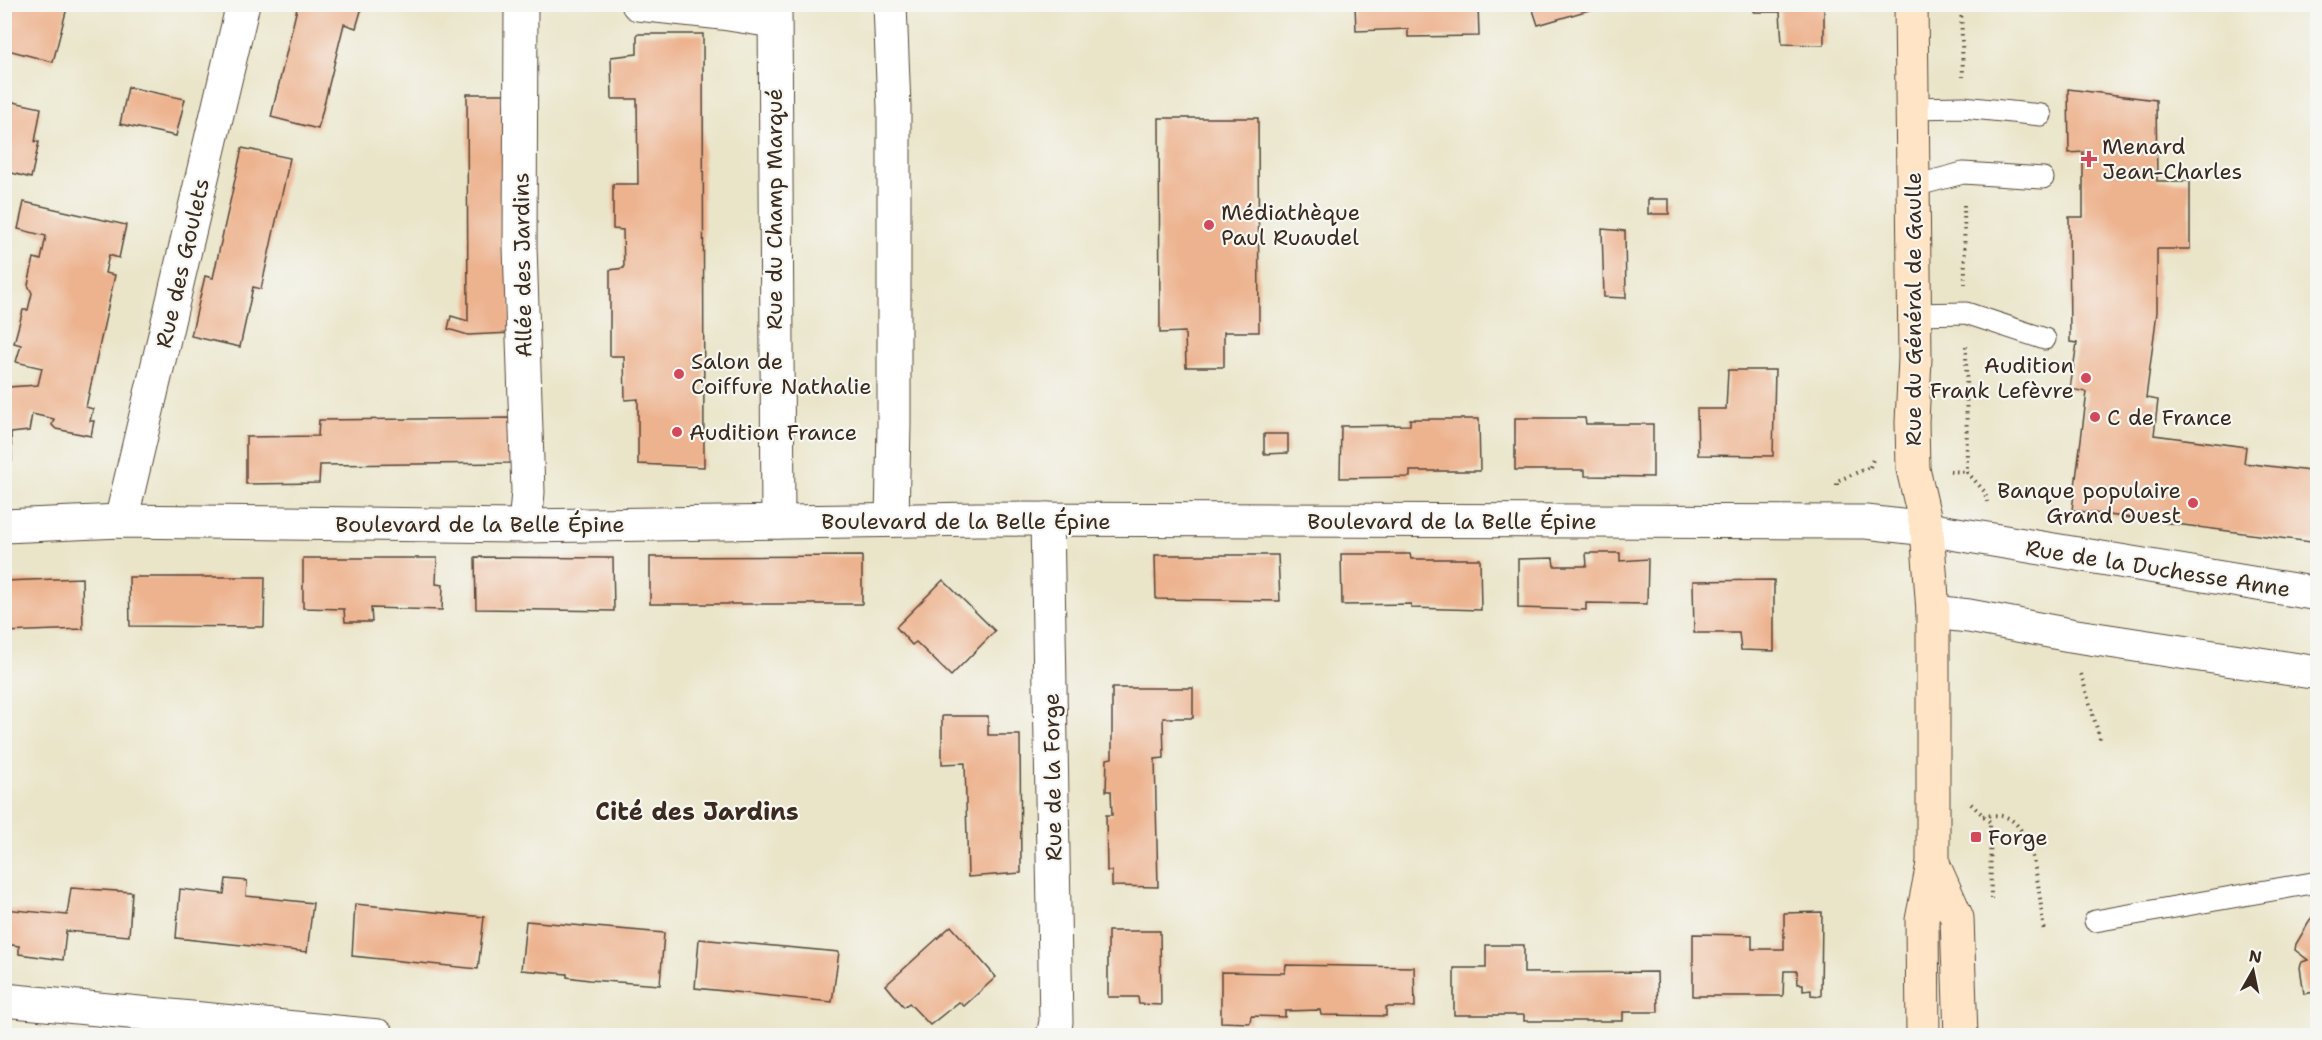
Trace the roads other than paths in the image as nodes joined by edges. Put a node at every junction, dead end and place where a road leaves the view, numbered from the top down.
1 (243, 4) edge
2 (521, 4) edge
3 (638, 4) edge
4 (890, 4) edge
5 (1911, 4) edge
6 (774, 13) edge
7 (1913, 108) junction
8 (2041, 115) dead end
9 (2043, 178) dead end
10 (1914, 186) junction
11 (1914, 315) junction
12 (2045, 339) dead end
13 (1047, 519) junction
14 (892, 520) junction
15 (121, 521) junction
16 (778, 522) junction
17 (4, 526) edge
18 (525, 526) junction
19 (1927, 529) junction
20 (2318, 594) edge
21 (1933, 612) junction
22 (2312, 676) edge
23 (1933, 864) junction
24 (2318, 882) edge
25 (2095, 921) dead end
26 (4, 1000) edge
27 (378, 1035) edge
28 (1053, 1035) edge
29 (1923, 1035) edge
30 (1961, 1035) edge

1 - 15 street, Rue des Goulets
2 - 18 street, Allée des Jardins
3 - 6 street
4 - 14 street
5 - 7 main road, Rue du Général de Gaulle
6 - 16 street, Rue du Champ Marqué
7 - 8 lane
7 - 10 main road, Rue du Général de Gaulle
9 - 10 lane
10 - 11 main road, Rue du Général de Gaulle
11 - 12 lane
11 - 19 main road, Rue du Général de Gaulle
13 - 14 street, Boulevard de la Belle Épine
13 - 19 street, Boulevard de la Belle Épine
13 - 28 street, Rue de la Forge
14 - 16 street, Boulevard de la Belle Épine
15 - 17 street, Boulevard de la Belle Épine
15 - 18 street, Boulevard de la Belle Épine
16 - 18 street, Boulevard de la Belle Épine
19 - 20 street, Rue de la Duchesse Anne
19 - 21 main road, Rue du Général de Gaulle
21 - 22 street
21 - 23 main road, Rue du Général de Gaulle
23 - 29 main road, Rue du Général de Gaulle
23 - 30 main road, Rue du Général de Gaulle
24 - 25 lane
26 - 27 street

